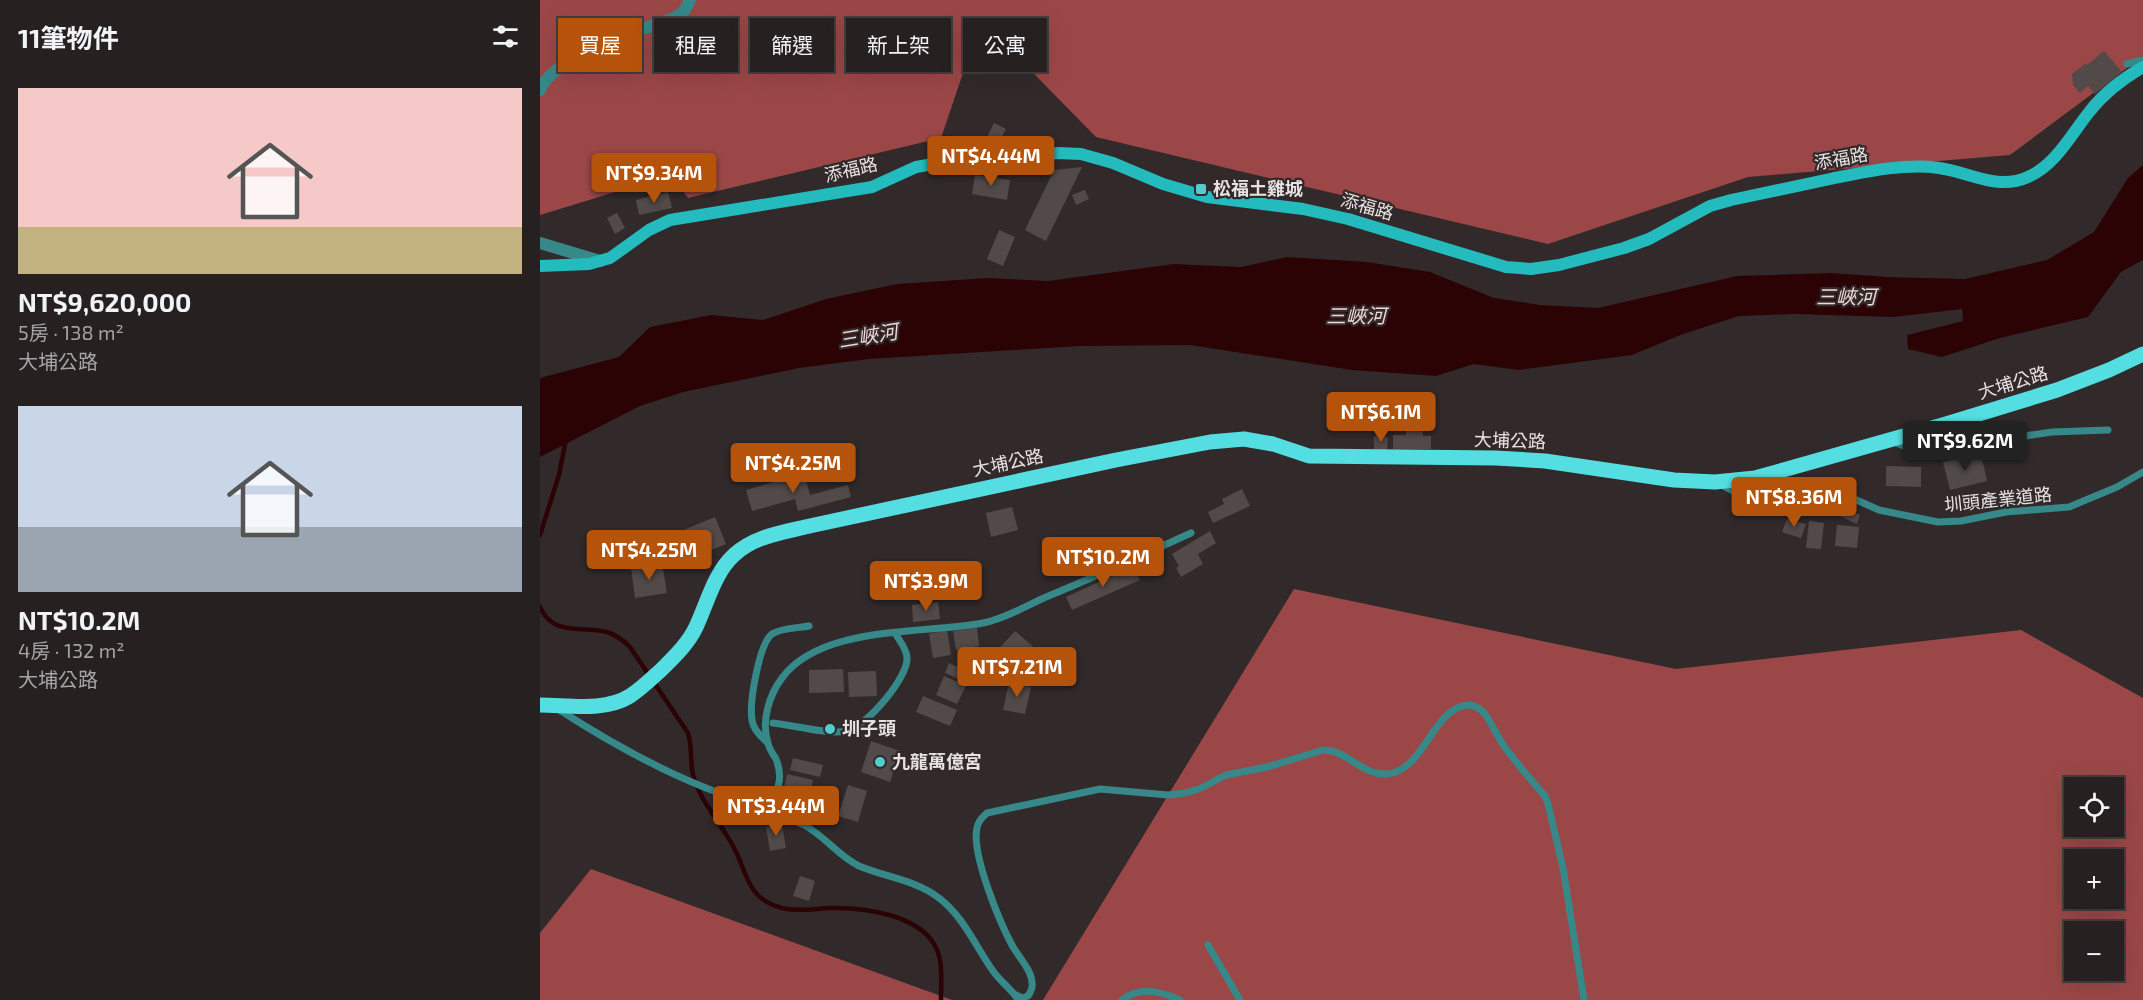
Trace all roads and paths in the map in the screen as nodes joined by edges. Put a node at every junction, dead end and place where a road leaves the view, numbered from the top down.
1 (690, 0) edge
2 (2143, 60) edge
3 (2127, 64) dead end
4 (2143, 67) edge
5 (540, 90) edge
6 (540, 243) edge
7 (600, 261) junction
8 (540, 267) edge
9 (2143, 354) edge
10 (2108, 430) dead end
11 (1891, 440) junction
12 (2143, 472) edge
13 (1714, 482) junction
14 (1191, 532) dead end
15 (809, 626) dead end
16 (895, 633) junction
17 (546, 705) edge
18 (773, 723) dead end
19 (767, 742) junction
20 (765, 808) junction
21 (1208, 945) dead end
22 (1017, 998) edge
23 (1122, 1000) edge
24 (1180, 1000) edge
25 (1240, 1000) edge
26 (1584, 1000) edge

1 - 5 street
2 - 3 lane
4 - 7 street, 添福路
6 - 7 street
7 - 8 street, 添福路
9 - 11 main road, 大埔公路
10 - 11 lane
11 - 13 main road, 大埔公路
12 - 13 lane, 圳頭產業道路
13 - 17 main road, 大埔公路
14 - 16 lane
15 - 19 lane
16 - 18 lane
16 - 19 lane
17 - 20 lane
19 - 20 lane
20 - 22 lane
21 - 25 lane
22 - 26 lane
23 - 24 lane

